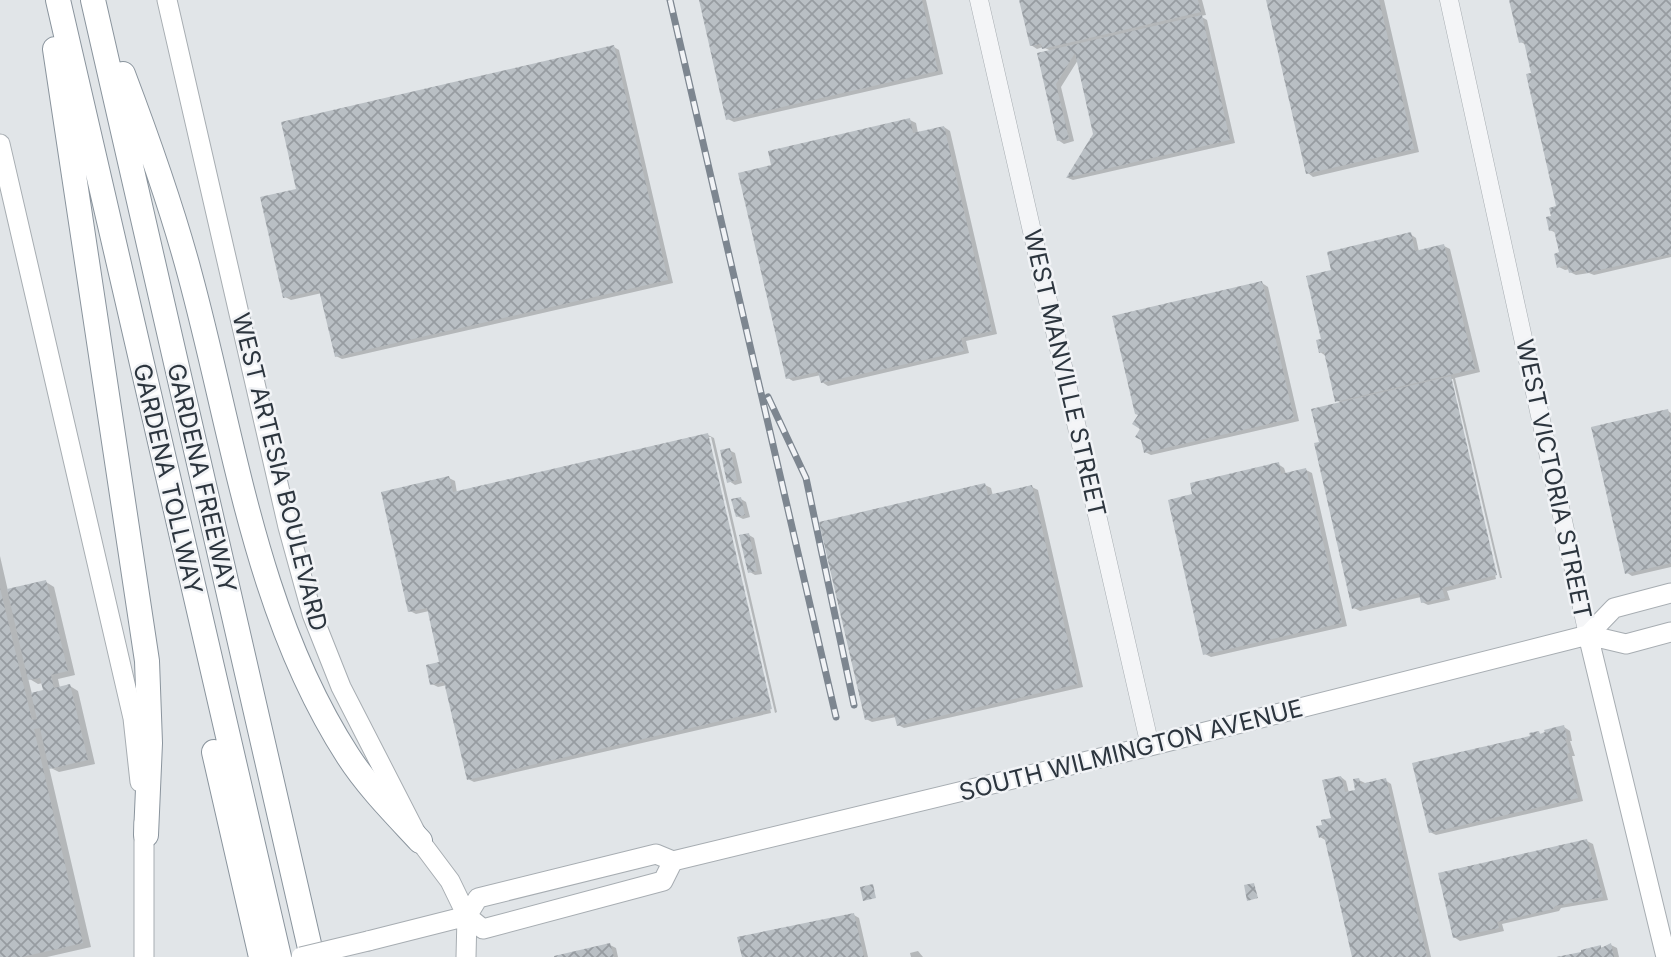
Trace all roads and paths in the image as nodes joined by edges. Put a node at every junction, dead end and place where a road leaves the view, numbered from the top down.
1 (47, 0) edge
2 (58, 0) edge
3 (75, 0) edge
4 (94, 0) edge
5 (167, 0) edge
6 (979, 0) edge
7 (1449, 0) edge
8 (0, 144) edge
9 (1671, 593) edge
10 (1671, 632) edge
11 (1588, 635) junction
12 (1150, 746) junction
13 (146, 835) junction
14 (420, 841) junction
15 (673, 861) junction
16 (467, 916) junction
17 (144, 957) edge
18 (261, 957) edge
19 (279, 957) edge
20 (291, 957) edge
21 (301, 957) edge
22 (312, 957) edge
23 (466, 957) edge
24 (1666, 957) edge

1 - 13 highway
1 - 18 highway, GARDENA FREEWAY
2 - 19 highway, GARDENA TOLLWAY
3 - 20 highway, GARDENA TOLLWAY
4 - 14 highway
4 - 22 highway, GARDENA FREEWAY
5 - 14 main road, WEST ARTESIA BOULEVARD
6 - 12 street, WEST MANVILLE STREET
7 - 11 street, WEST VICTORIA STREET
8 - 13 main road
9 - 11 main road
10 - 11 main road, SOUTH WILMINGTON AVENUE
11 - 12 main road, SOUTH WILMINGTON AVENUE
11 - 24 main road, WEST VICTORIA STREET
12 - 15 main road, SOUTH WILMINGTON AVENUE
13 - 17 main road
14 - 16 main road, WEST ARTESIA BOULEVARD
15 - 16 main road, SOUTH WILMINGTON AVENUE
15 - 16 main road
16 - 21 main road, SOUTH WILMINGTON AVENUE, bridge
16 - 23 main road, WEST ARTESIA BOULEVARD

